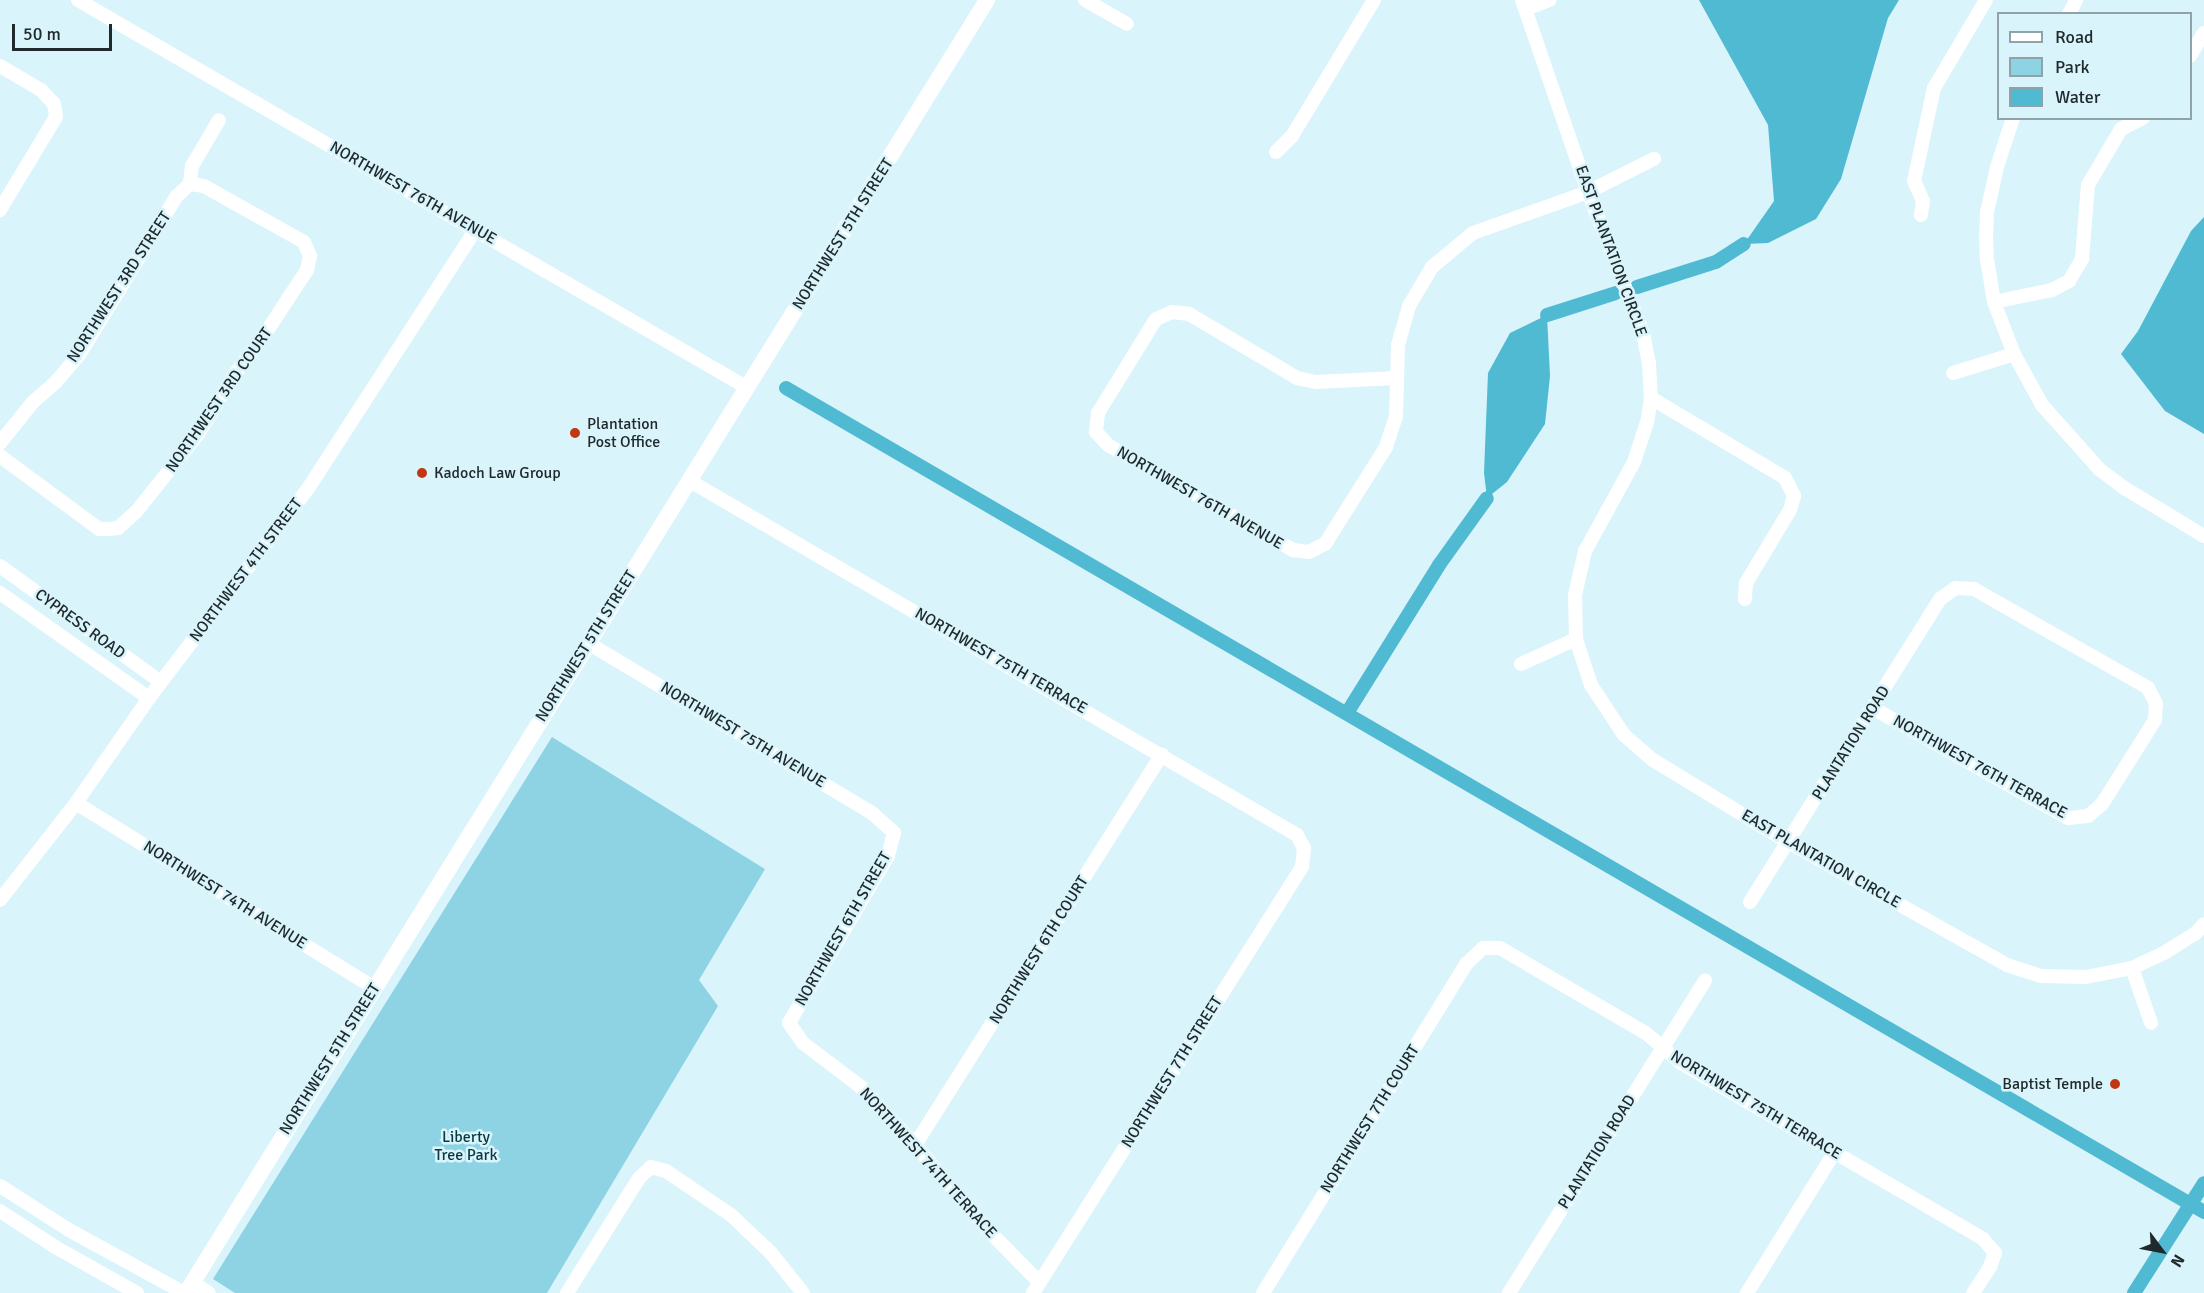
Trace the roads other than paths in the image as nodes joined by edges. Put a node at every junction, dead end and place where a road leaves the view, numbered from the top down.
1 (78, 0) edge
2 (987, 0) edge
3 (1085, 0) edge
4 (1374, 0) edge
5 (1549, 0) edge
6 (1986, 0) edge
7 (1524, 5) edge
8 (1126, 24) dead end
9 (2204, 33) edge
10 (2192, 53) edge
11 (0, 66) edge
12 (219, 120) dead end
13 (2012, 120) edge
14 (2139, 120) edge
15 (1276, 152) dead end
16 (1654, 159) dead end
17 (190, 184) junction
18 (1588, 192) junction
19 (0, 210) edge
20 (1921, 215) dead end
21 (476, 229) junction
22 (1994, 302) junction
23 (2014, 354) junction
24 (1953, 373) dead end
25 (1396, 378) junction
26 (748, 388) junction
27 (1651, 398) junction
28 (0, 443) edge
29 (0, 456) edge
30 (690, 481) junction
31 (2204, 536) edge
32 (0, 566) edge
33 (0, 593) edge
34 (1745, 599) dead end
35 (1576, 639) junction
36 (588, 643) junction
37 (1521, 664) dead end
38 (161, 682) junction
39 (149, 698) junction
40 (1873, 708) junction
41 (1162, 755) junction
42 (76, 803) junction
43 (2088, 816) joint
44 (894, 833) joint
45 (1788, 842) junction
46 (1304, 848) joint
47 (0, 900) edge
48 (1750, 902) dead end
49 (2204, 924) edge
50 (1483, 948) joint
51 (2132, 968) junction
52 (1705, 980) dead end
53 (374, 988) junction
54 (789, 1023) joint
55 (2151, 1023) dead end
56 (1662, 1048) junction
57 (915, 1144) junction
58 (1834, 1153) junction
59 (0, 1186) edge
60 (0, 1211) edge
61 (1036, 1288) edge
62 (187, 1289) edge
63 (136, 1293) edge
64 (210, 1293) edge
65 (567, 1293) edge
66 (803, 1293) edge
67 (1263, 1293) edge
68 (1509, 1293) edge
69 (1747, 1293) edge
70 (1973, 1293) edge

1 - 21 street, NORTHWEST 76TH AVENUE
2 - 26 street, NORTHWEST 5TH STREET
3 - 8 street
4 - 15 street
5 - 7 street
6 - 20 street
7 - 18 street, EAST PLANTATION CIRCLE
9 - 10 street
11 - 19 street
12 - 17 street
13 - 22 street
14 - 22 street
16 - 18 street
17 - 28 street, NORTHWEST 3RD STREET
17 - 29 street, NORTHWEST 3RD COURT
18 - 25 street
18 - 27 street, EAST PLANTATION CIRCLE
21 - 26 street, NORTHWEST 76TH AVENUE
21 - 38 street, NORTHWEST 4TH STREET
22 - 23 street
23 - 24 street
23 - 31 street
25 - 25 street, NORTHWEST 76TH AVENUE
26 - 30 street, NORTHWEST 5TH STREET
27 - 34 street
27 - 35 street, EAST PLANTATION CIRCLE
30 - 36 street, NORTHWEST 5TH STREET
30 - 41 street, NORTHWEST 75TH TERRACE
32 - 38 street, CYPRESS ROAD
33 - 39 street
35 - 37 street
35 - 45 street, EAST PLANTATION CIRCLE
36 - 44 street, NORTHWEST 75TH AVENUE
36 - 53 street, NORTHWEST 5TH STREET
38 - 39 street, NORTHWEST 4TH STREET
39 - 42 street, NORTHWEST 4TH STREET
40 - 43 street, NORTHWEST 76TH TERRACE
40 - 43 street, PLANTATION ROAD
40 - 45 street, PLANTATION ROAD
41 - 46 street, NORTHWEST 75TH TERRACE
41 - 57 street, NORTHWEST 6TH COURT
42 - 47 street, NORTHWEST 4TH STREET
42 - 53 street, NORTHWEST 74TH AVENUE
44 - 54 street, NORTHWEST 6TH STREET
45 - 48 street, PLANTATION ROAD
45 - 51 street, EAST PLANTATION CIRCLE
46 - 61 street, NORTHWEST 7TH STREET
49 - 51 street, EAST PLANTATION CIRCLE
50 - 56 street, NORTHWEST 75TH TERRACE
50 - 67 street, NORTHWEST 7TH COURT
51 - 55 street
52 - 56 street, PLANTATION ROAD
53 - 62 street, NORTHWEST 5TH STREET
54 - 57 street, NORTHWEST 74TH TERRACE
56 - 58 street, NORTHWEST 75TH TERRACE
56 - 68 street, PLANTATION ROAD
57 - 61 street, NORTHWEST 74TH TERRACE
58 - 69 street
58 - 70 street, NORTHWEST 75TH TERRACE
59 - 62 street
60 - 63 street
62 - 64 street
65 - 66 street

